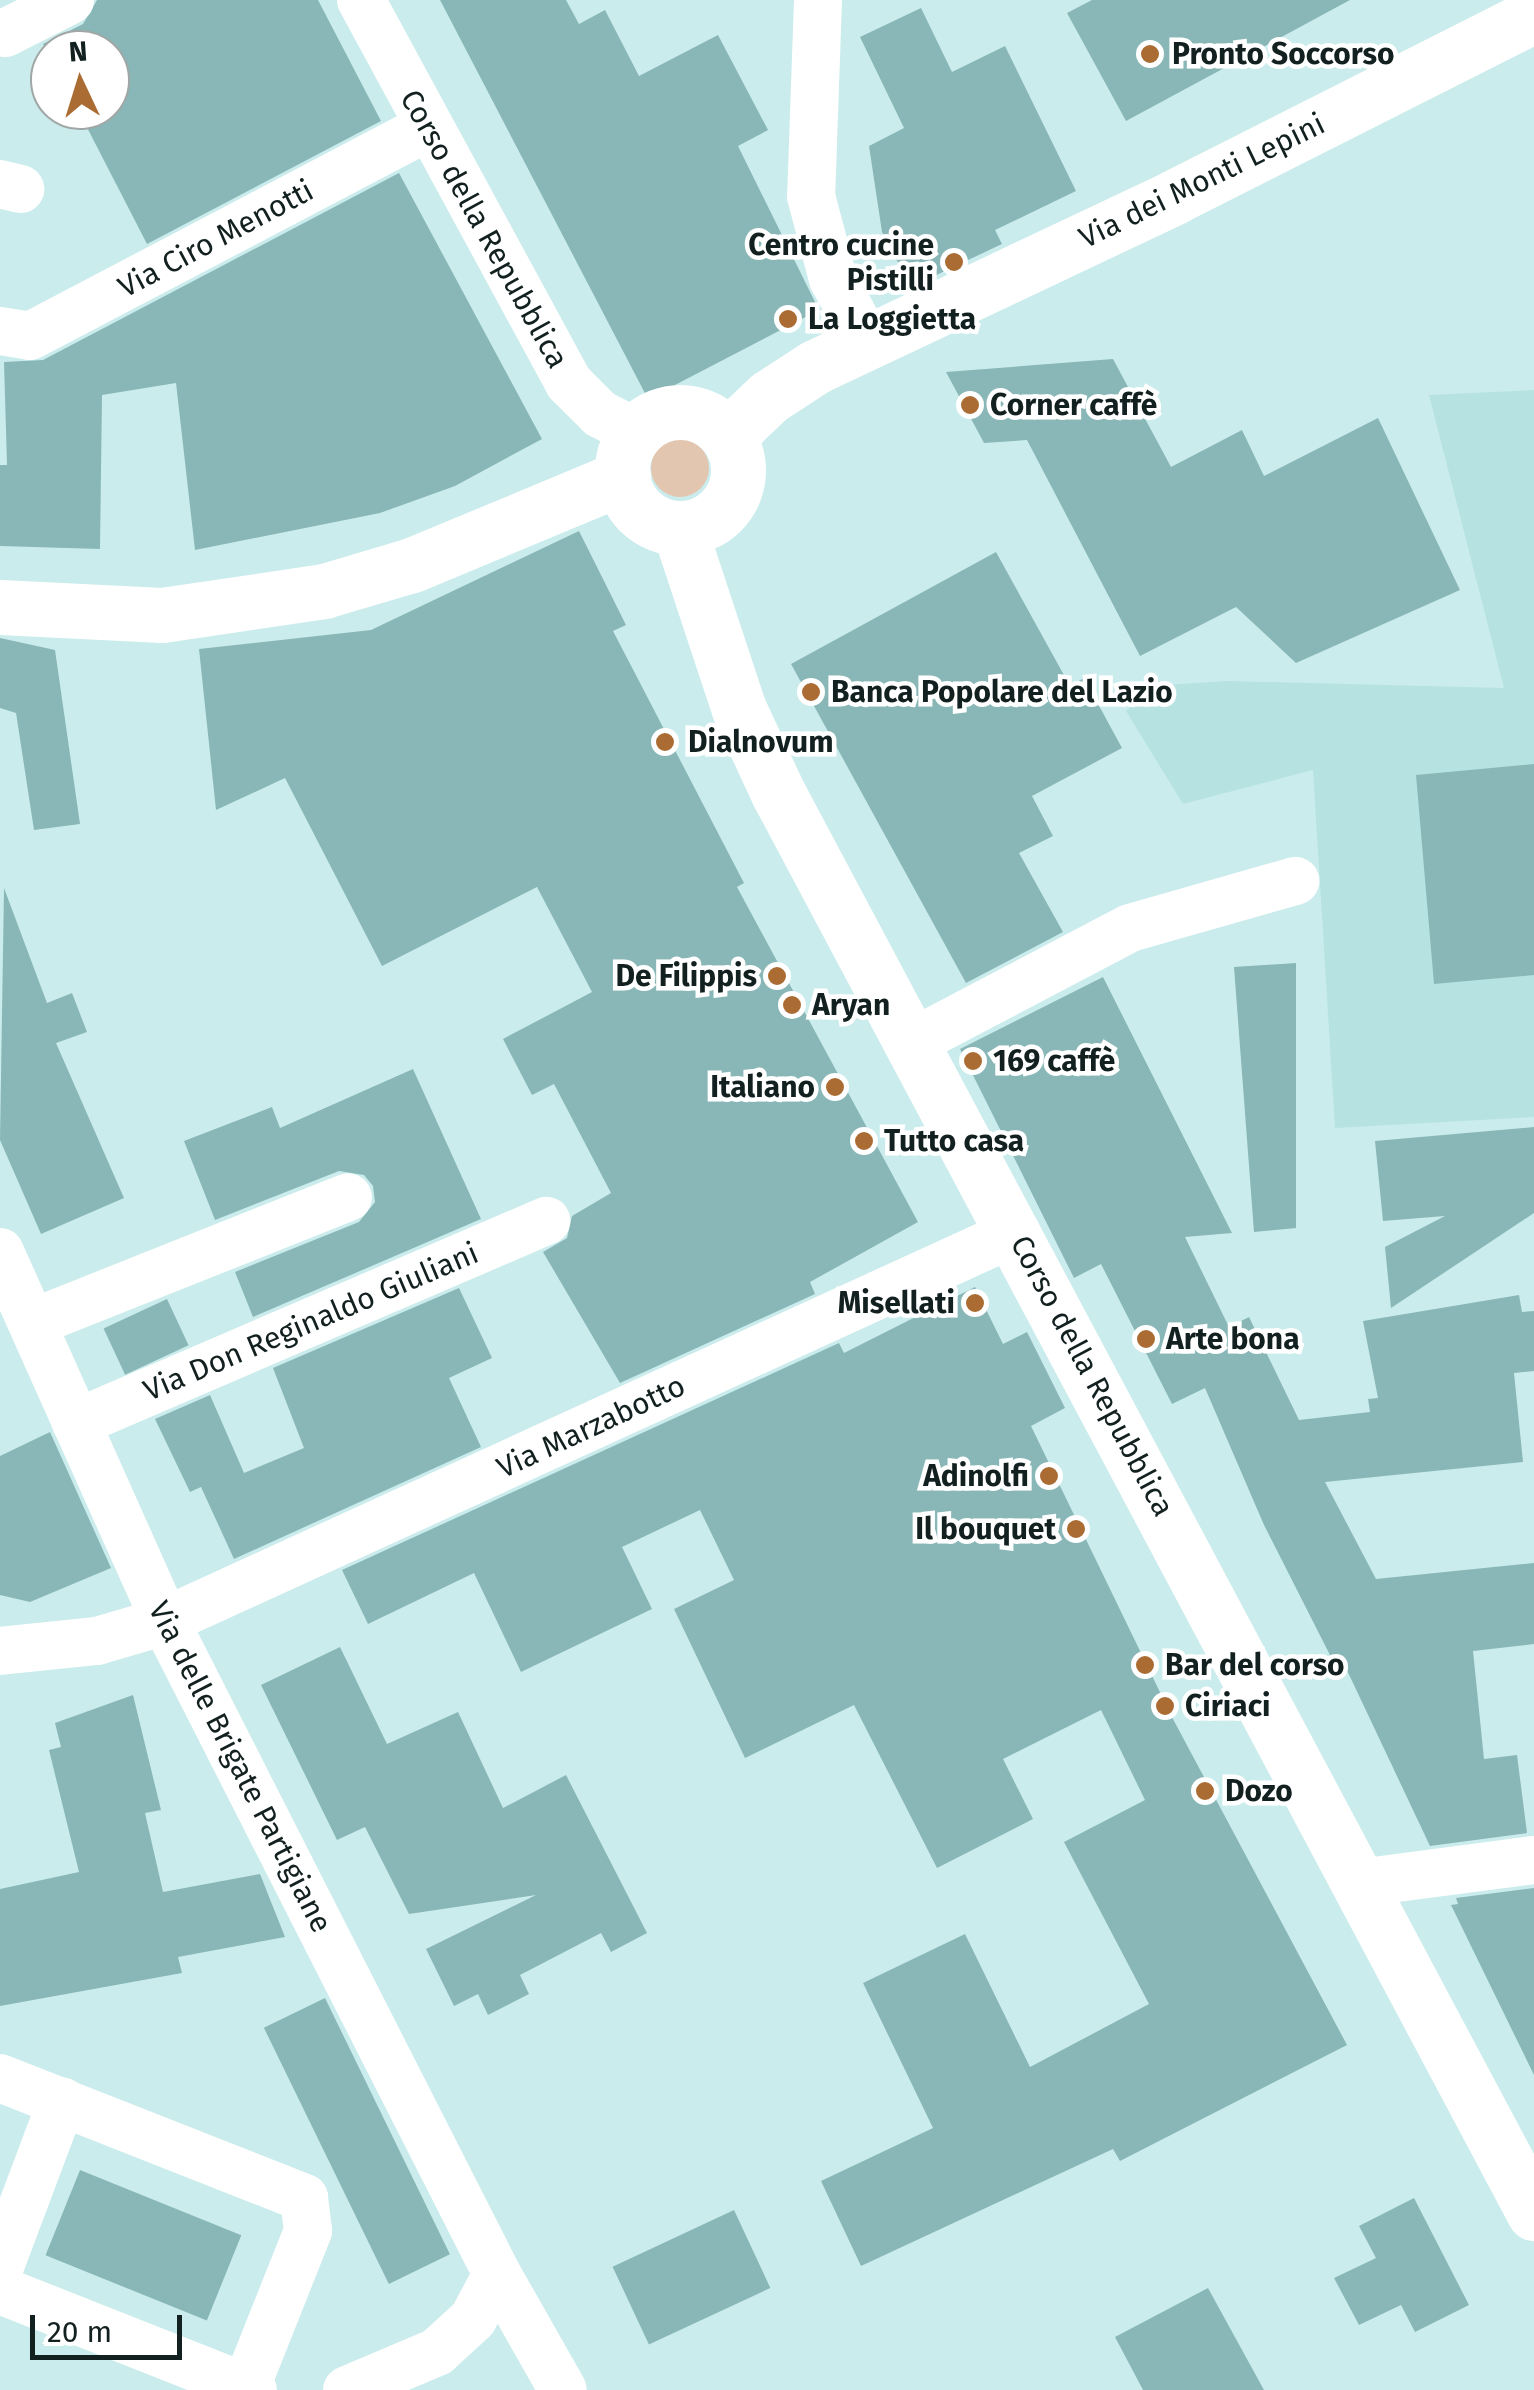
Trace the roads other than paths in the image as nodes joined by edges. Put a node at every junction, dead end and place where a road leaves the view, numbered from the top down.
1 (70, 0) edge
2 (360, 0) edge
3 (818, 0) edge
4 (1534, 15) edge
5 (5, 33) dead end
6 (428, 127) junction
7 (0, 331) edge
8 (867, 342) junction
9 (728, 436) junction
10 (629, 455) junction
11 (679, 528) junction
12 (0, 608) edge
13 (1295, 880) dead end
14 (913, 1042) junction
15 (348, 1197) dead end
16 (546, 1221) dead end
17 (1016, 1232) junction
18 (0, 1252) edge
19 (32, 1323) junction
20 (76, 1423) junction
21 (165, 1621) junction
22 (0, 1651) edge
23 (1534, 1860) edge
24 (1359, 1883) junction
25 (0, 2078) edge
26 (62, 2101) junction
27 (1518, 2149) edge
28 (1534, 2212) edge
29 (0, 2266) edge
30 (497, 2274) junction
31 (0, 2290) edge
32 (249, 2388) edge
33 (347, 2390) edge
34 (563, 2390) edge

1 - 5 street
2 - 6 street, Corso della Repubblica
3 - 8 street
4 - 8 street, Via dei Monti Lepini
6 - 7 street, Via Ciro Menotti
6 - 10 street, Corso della Repubblica
8 - 9 street, Via dei Monti Lepini
9 - 10 street
9 - 11 street
10 - 11 street
10 - 12 street
11 - 14 street, Corso della Repubblica
13 - 14 street
14 - 17 street, Corso della Repubblica
15 - 19 street
16 - 20 street, Via Don Reginaldo Giuliani
17 - 21 street, Via Marzabotto
17 - 24 street, Corso della Repubblica
18 - 19 street, Via delle Brigate Partigiane
19 - 20 street, Via delle Brigate Partigiane
20 - 21 street, Via delle Brigate Partigiane
21 - 22 street, Via Marzabotto
21 - 30 street, Via delle Brigate Partigiane
23 - 24 street
24 - 27 street, Corso della Repubblica
25 - 26 street
26 - 29 street
26 - 32 street
27 - 28 street, Corso della Repubblica
30 - 33 street
30 - 34 street, Via delle Brigate Partigiane
31 - 32 street

